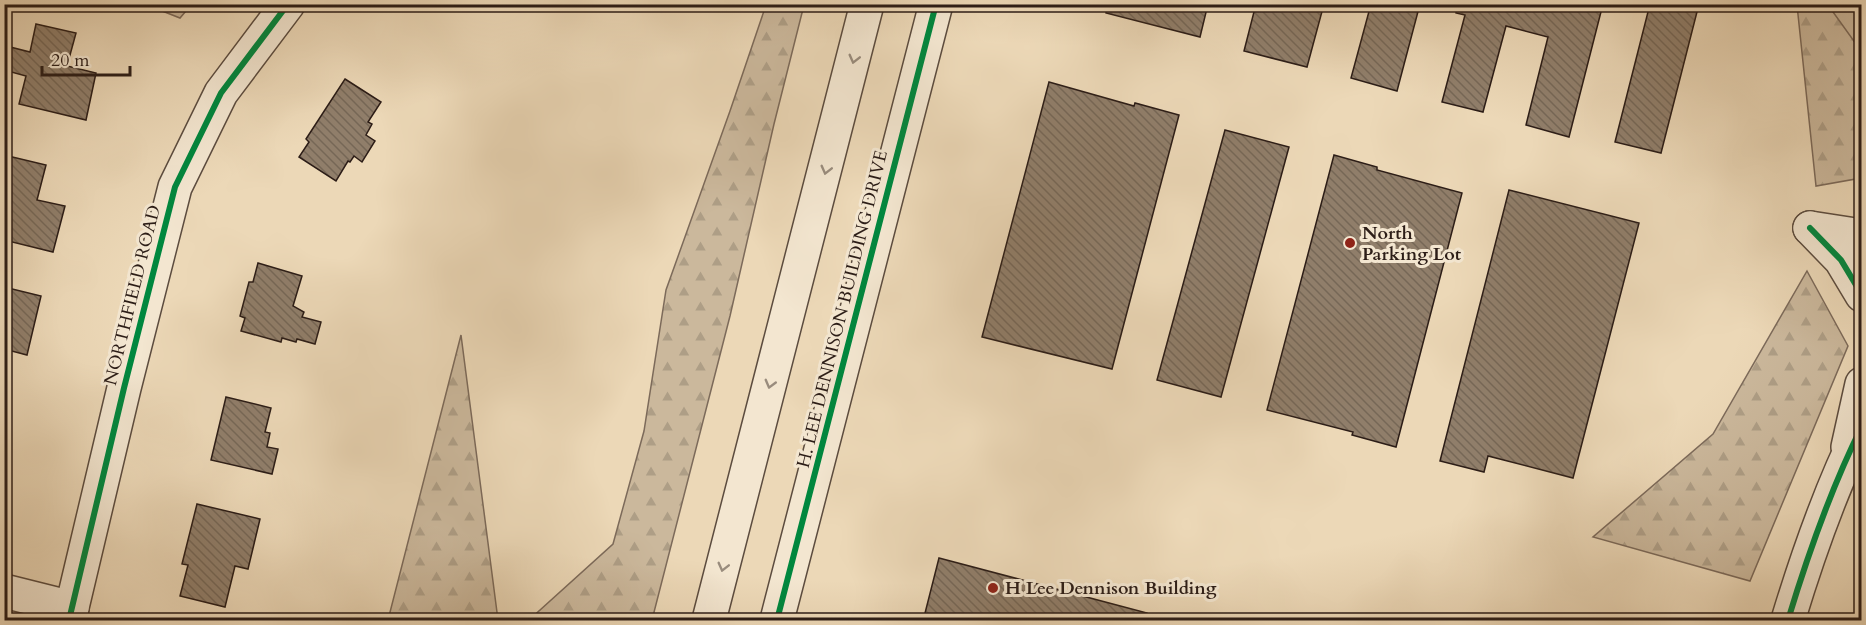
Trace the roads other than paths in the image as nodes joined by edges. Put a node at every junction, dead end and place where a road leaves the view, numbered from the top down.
1 (288, 4) edge
2 (867, 4) edge
3 (936, 4) edge
4 (1862, 236) edge
5 (1862, 294) edge
6 (1862, 384) edge
7 (1862, 426) edge
8 (1845, 460) junction
9 (4, 591) edge
10 (71, 614) edge
11 (709, 621) edge
12 (777, 621) edge
13 (1788, 621) edge

1 - 10 street, NORTHFIELD ROAD
2 -> 11 street
3 - 12 street, H. LEE DENNISON BUILDING DRIVE
4 - 5 street
6 - 8 street
7 - 8 street
8 - 13 street
9 - 10 street

